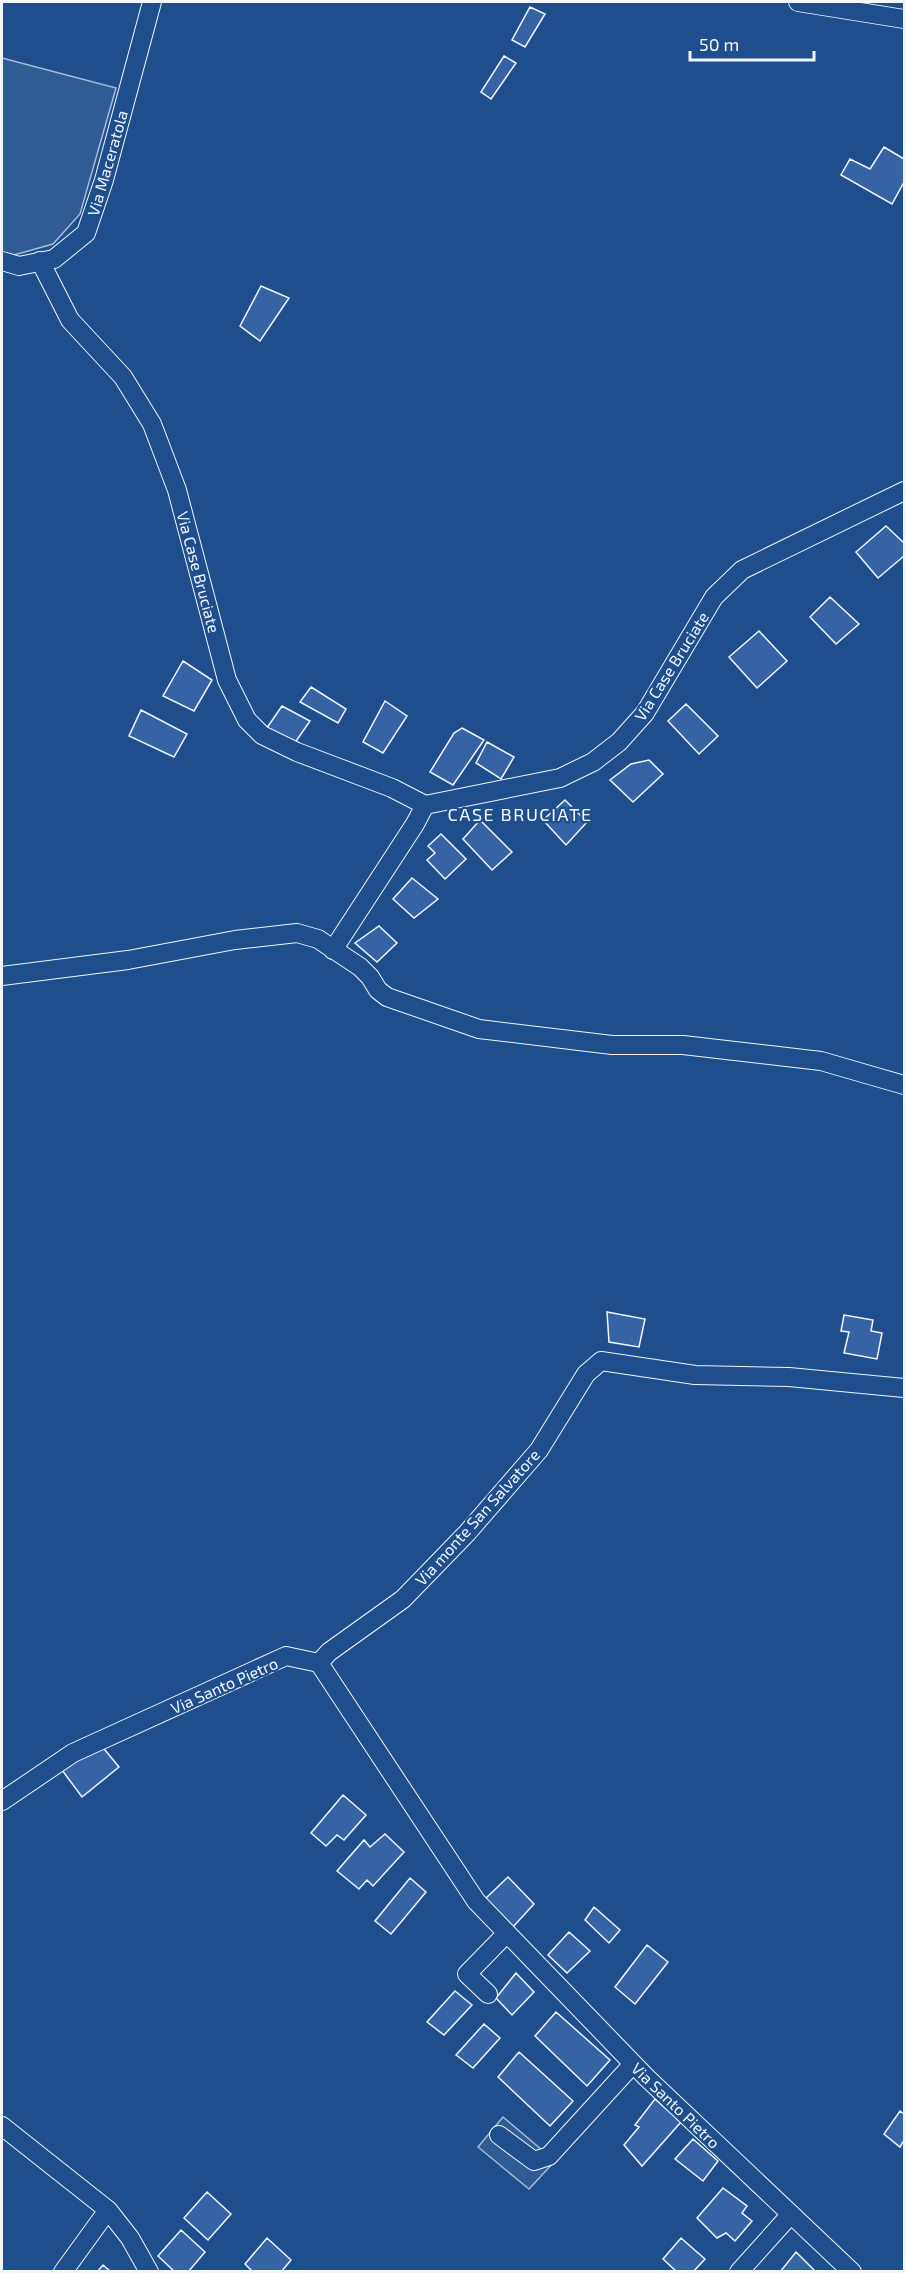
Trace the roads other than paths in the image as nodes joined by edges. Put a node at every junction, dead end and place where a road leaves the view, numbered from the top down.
1 (152, 2) edge
2 (798, 2) edge
3 (904, 19) edge
4 (2, 261) edge
5 (40, 261) junction
6 (904, 491) edge
7 (424, 805) junction
8 (333, 950) junction
9 (2, 976) edge
10 (904, 1085) edge
11 (904, 1388) edge
12 (319, 1663) junction
13 (2, 1801) edge
14 (507, 1933) junction
15 (488, 1995) dead end
16 (633, 2064) junction
17 (2, 2126) edge
18 (499, 2135) dead end
19 (108, 2210) junction
20 (791, 2214) junction
21 (63, 2271) edge
22 (149, 2271) edge
23 (739, 2271) edge
24 (852, 2271) edge

1 - 5 street, Via Maceratola
2 - 3 street
4 - 5 street, Via Maceratola
5 - 7 street, Via Case Bruciate
6 - 7 street, Via Case Bruciate
7 - 8 street
8 - 9 street
8 - 10 street
11 - 12 street, Via monte San Salvatore
12 - 13 street, Via Santo Pietro
12 - 14 street, Via Santo Pietro
14 - 15 street
14 - 16 street, Via Santo Pietro
16 - 18 street
16 - 20 street, Via Santo Pietro
17 - 19 street
19 - 21 street
19 - 22 street
20 - 23 street
20 - 24 street, Via Santo Pietro

